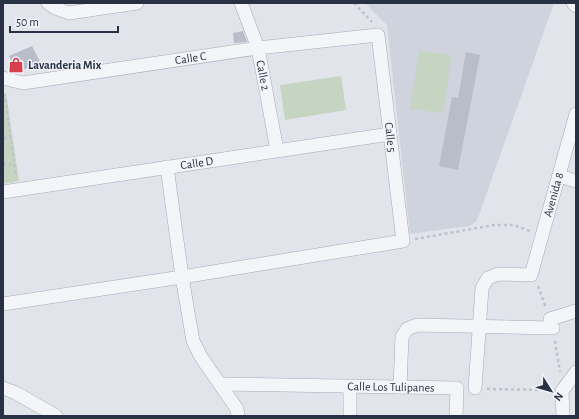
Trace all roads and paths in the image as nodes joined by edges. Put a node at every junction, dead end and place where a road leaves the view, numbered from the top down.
1 (48, 3) edge
2 (137, 3) edge
3 (241, 3) edge
4 (354, 3) edge
5 (573, 3) edge
6 (576, 6) edge
7 (378, 35) junction
8 (258, 48) junction
9 (3, 78) edge
10 (3, 94) edge
11 (576, 114) edge
12 (390, 134) junction
13 (4, 138) edge
14 (11, 138) junction
15 (277, 150) junction
16 (3, 165) edge
17 (15, 165) junction
18 (167, 167) junction
19 (16, 175) dead end
20 (559, 176) junction
21 (576, 181) edge
22 (3, 192) edge
23 (542, 235) junction
24 (403, 241) junction
25 (182, 277) junction
26 (3, 304) edge
27 (576, 311) edge
28 (479, 326) junction
29 (576, 372) edge
30 (220, 384) junction
31 (350, 386) junction
32 (400, 387) junction
33 (3, 388) edge
34 (475, 388) joint
35 (562, 391) junction
36 (56, 416) edge
37 (238, 416) edge
38 (350, 416) edge
39 (456, 416) edge
40 (563, 416) edge

1 - 2 street
3 - 8 street, Calle 2
4 - 7 path
5 - 6 street
7 - 8 street, Calle C
7 - 12 street, Calle 5
8 - 9 street, Calle C
8 - 15 street, Calle 2
10 - 14 path
11 - 20 street, Avenida 8
12 - 15 street, Calle D
12 - 24 street, Calle 5
13 - 14 path
14 - 17 path
15 - 18 street, Calle D
16 - 17 path
17 - 19 path
18 - 22 street, Calle D
18 - 25 street
20 - 21 street
20 - 23 street, Avenida 8
23 - 24 path
23 - 28 street, Avenida 8
24 - 25 street
25 - 26 street
25 - 30 street
27 - 28 street
28 - 32 street
28 - 34 street
29 - 35 street
30 - 31 street, Calle Los Tulipanes
30 - 37 street
31 - 32 street, Calle Los Tulipanes
31 - 38 street
32 - 39 street, Calle Los Tulipanes
33 - 36 street
34 - 35 path
35 - 40 street

